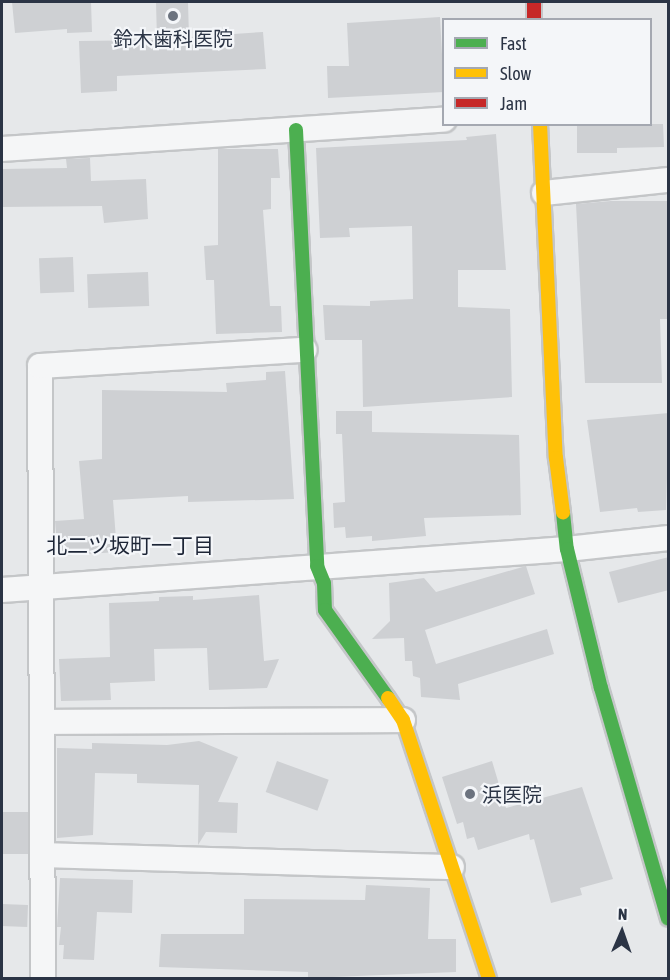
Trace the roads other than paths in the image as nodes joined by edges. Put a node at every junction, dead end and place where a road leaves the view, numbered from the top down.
1 (534, 2) edge
2 (534, 18) edge
3 (442, 120) edge
4 (540, 126) edge
5 (296, 130) junction
6 (2, 149) edge
7 (669, 180) edge
8 (544, 193) junction
9 (305, 350) junction
10 (669, 538) edge
11 (567, 549) junction
12 (316, 566) junction
13 (43, 588) junction
14 (2, 590) edge
15 (403, 720) junction
16 (45, 722) junction
17 (45, 855) junction
18 (452, 867) junction
19 (669, 918) edge
20 (43, 978) edge
21 (489, 978) edge

1 - 2 street
3 - 5 street
4 - 8 street
5 - 6 street
5 - 9 street
7 - 8 street
8 - 11 street
9 - 12 street
9 - 13 street
10 - 11 street
11 - 12 street
11 - 19 street
12 - 13 street
12 - 15 street
13 - 14 street
13 - 16 street
15 - 16 street
15 - 18 street
16 - 17 street
17 - 18 street
17 - 20 street
18 - 21 street

